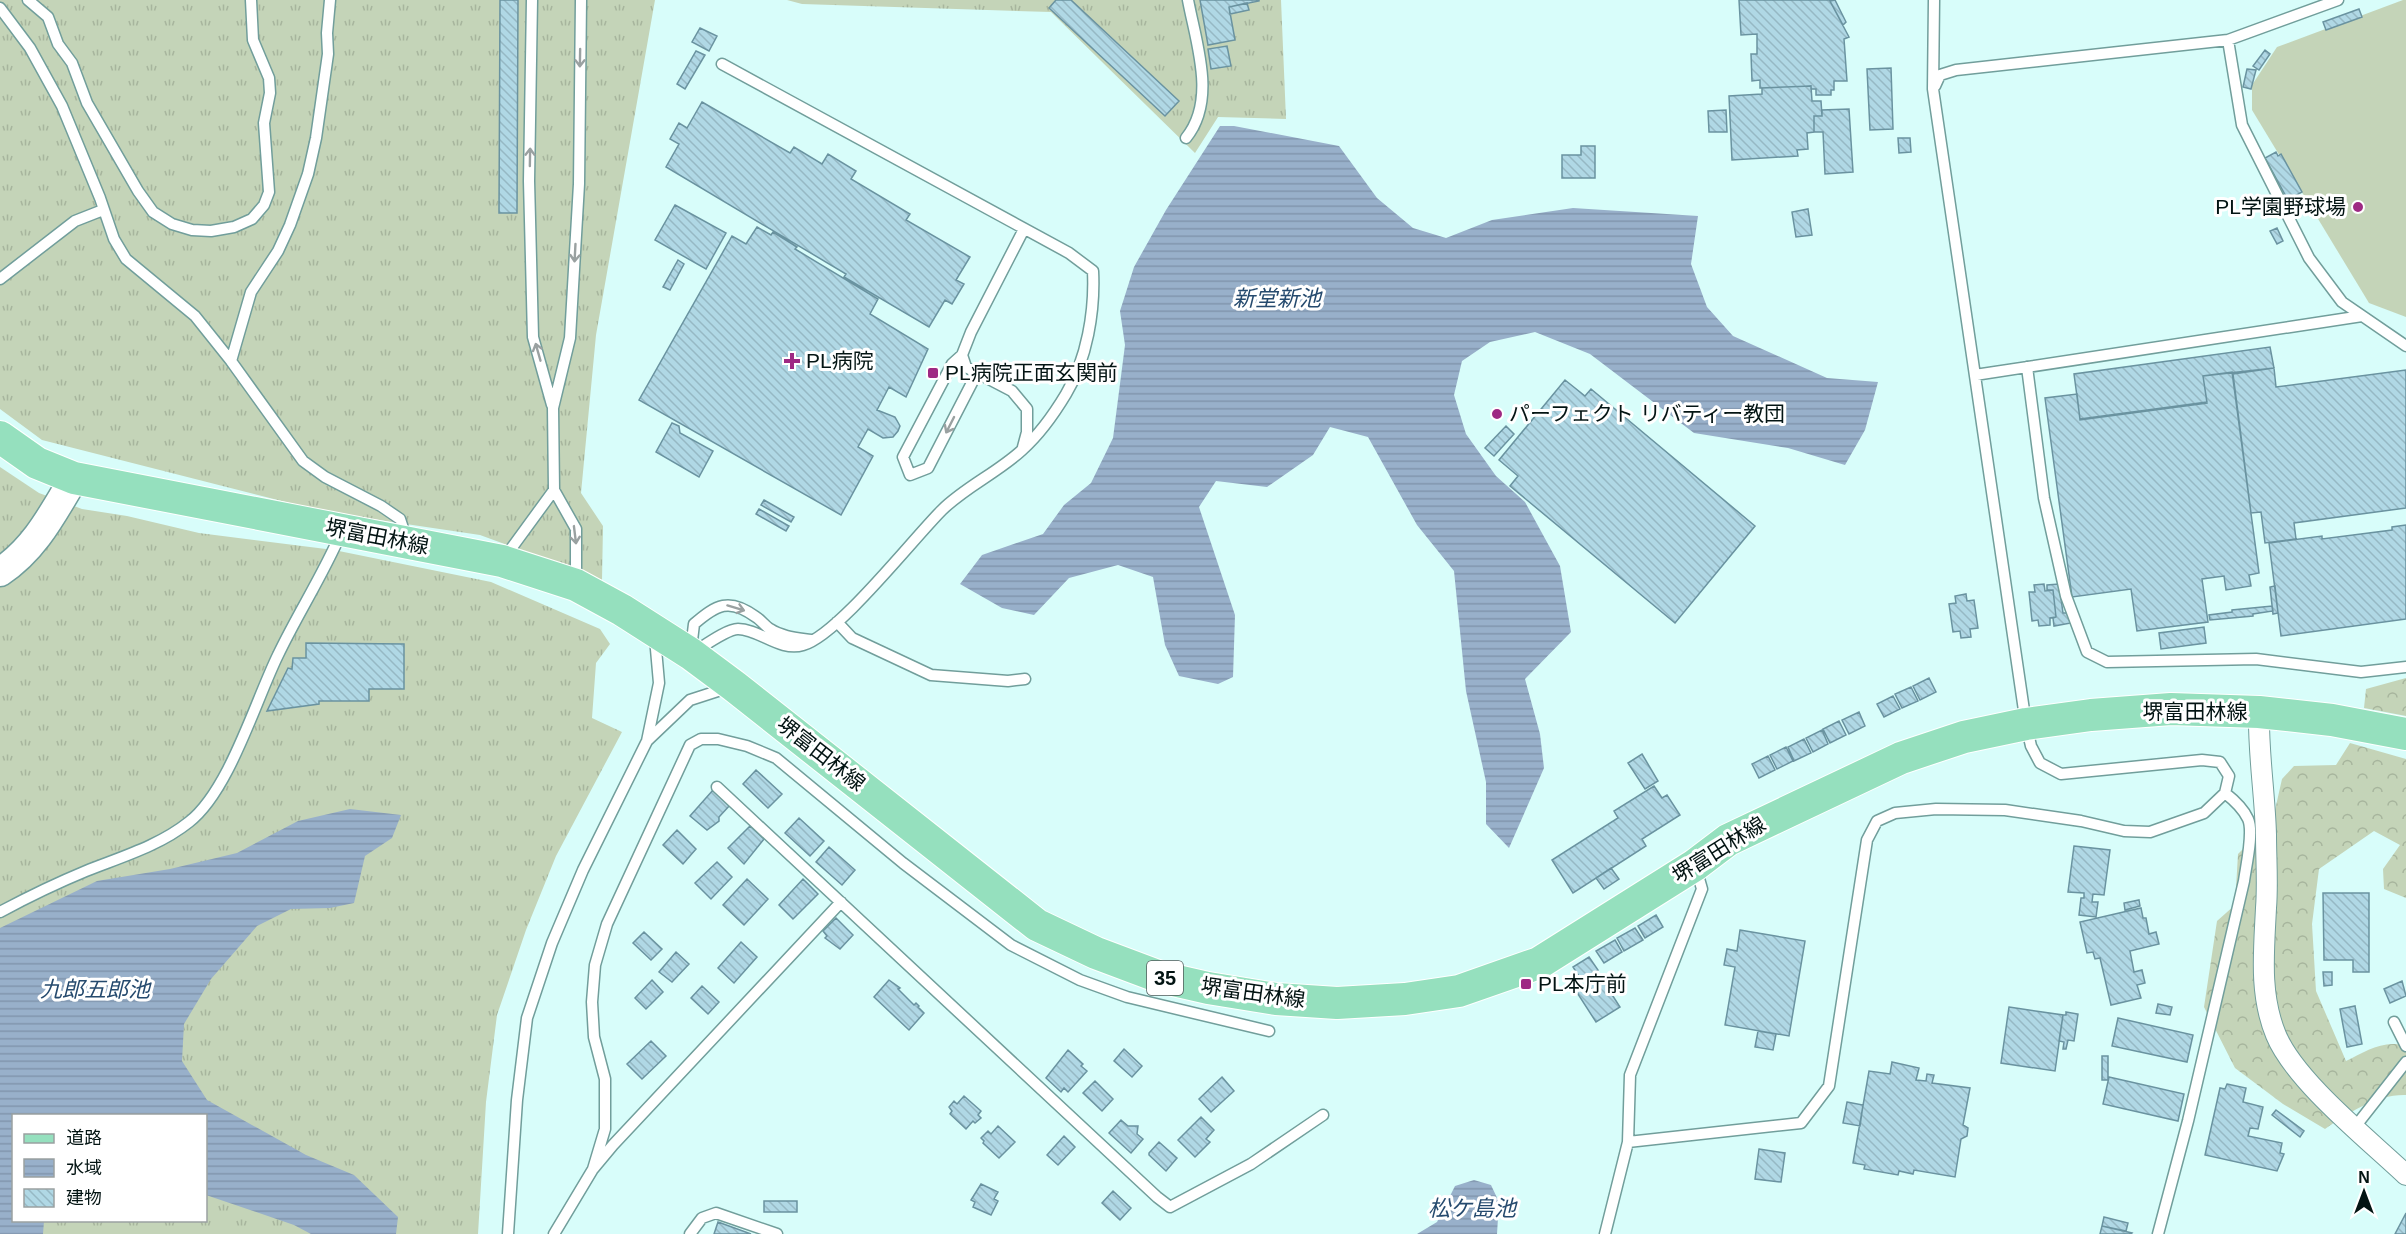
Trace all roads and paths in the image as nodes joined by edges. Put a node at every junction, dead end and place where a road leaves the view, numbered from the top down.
1 (28, 0) edge
2 (250, 0) edge
3 (330, 0) edge
4 (532, 0) edge
5 (580, 0) edge
6 (1188, 0) edge
7 (1934, 0) edge
8 (2338, 0) edge
9 (0, 8) edge
10 (2228, 40) junction
11 (722, 64) dead end
12 (1934, 89) junction
13 (1186, 138) dead end
14 (103, 210) junction
15 (1024, 229) junction
16 (0, 279) edge
17 (2362, 316) junction
18 (2406, 346) edge
19 (962, 354) junction
20 (231, 361) junction
21 (2027, 367) junction
22 (977, 373) junction
23 (1975, 375) junction
24 (553, 408) junction
25 (0, 437) edge
26 (1022, 450) junction
27 (74, 478) junction
28 (554, 490) junction
29 (342, 530) junction
30 (401, 542) junction
31 (502, 561) junction
32 (0, 572) edge
33 (576, 585) junction
34 (837, 622) junction
35 (655, 633) junction
36 (812, 640) junction
37 (691, 654) junction
38 (2406, 667) edge
39 (1025, 679) dead end
40 (734, 686) junction
41 (2259, 712) junction
42 (2026, 724) junction
43 (2406, 734) edge
44 (647, 741) junction
45 (717, 787) dead end
46 (2225, 793) junction
47 (1695, 865) junction
48 (841, 902) junction
49 (0, 912) edge
50 (2394, 1022) dead end
51 (1269, 1031) dead end
52 (2406, 1046) edge
53 (2406, 1062) edge
54 (1323, 1115) dead end
55 (2355, 1126) junction
56 (1628, 1142) junction
57 (592, 1170) junction
58 (2406, 1174) edge
59 (508, 1234) edge
60 (554, 1234) edge
61 (690, 1234) edge
62 (777, 1234) edge
63 (1605, 1234) edge
64 (2158, 1234) edge

1 - 2 lane
3 - 20 lane
24 -> 4 lane
5 -> 24 lane
6 - 13 lane
7 - 12 lane
8 - 10 lane
9 - 14 lane
10 - 12 lane
10 - 17 lane
11 - 15 lane
12 - 23 lane
14 - 16 lane
14 - 20 lane
15 - 19 lane
15 - 26 lane
17 - 18 lane
17 - 21 lane
19 - 22 lane
22 -> 19 lane
20 - 30 lane
21 - 23 lane
21 - 38 lane
22 - 26 lane
23 - 42 lane
24 - 28 lane
25 - 27 main road, 堺富田林線 / 35
26 - 34 lane
27 - 29 main road, 堺富田林線 / 35
27 - 32 street
28 - 31 lane
28 -> 33 lane
29 - 30 main road, 堺富田林線 / 35
29 - 49 lane
30 - 31 main road, 堺富田林線 / 35
31 - 33 main road, 堺富田林線 / 35
33 - 35 main road, 堺富田林線 / 35
34 - 36 lane
34 - 39 lane
35 - 37 main road, 堺富田林線 / 35
35 - 44 lane
36 - 37 lane
37 -> 36 lane
37 - 40 main road, 堺富田林線 / 35
40 - 44 lane
40 - 47 main road, 堺富田林線 / 35
41 - 42 main road, 堺富田林線 / 35
41 - 43 main road, 堺富田林線 / 35
41 - 55 street
42 - 46 lane
42 - 47 main road, 堺富田林線 / 35
44 - 59 lane
45 - 48 lane
46 - 56 lane
46 - 64 lane
47 - 56 lane
48 - 54 lane
48 - 57 lane
50 - 52 lane
51 - 57 lane
53 - 55 lane
55 - 58 street
56 - 63 lane
57 - 60 lane
61 - 62 lane

